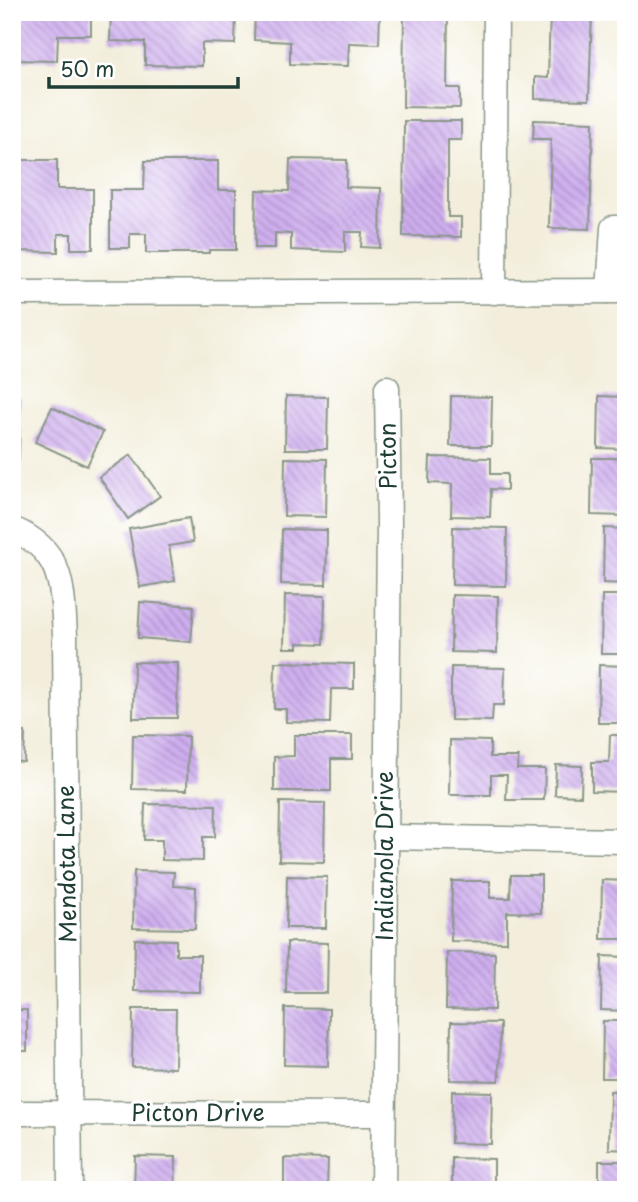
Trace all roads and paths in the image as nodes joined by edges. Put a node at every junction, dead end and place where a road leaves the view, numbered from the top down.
1 (496, 12) edge
2 (626, 228) edge
3 (618, 291) edge
4 (494, 292) junction
5 (12, 293) edge
6 (387, 388) dead end
7 (389, 523) joint
8 (12, 529) edge
9 (385, 838) junction
10 (626, 841) edge
11 (70, 1112) junction
12 (12, 1113) edge
13 (383, 1114) junction
14 (70, 1190) edge
15 (383, 1190) edge

1 - 4 street
2 - 3 street
3 - 4 street
4 - 5 street
6 - 7 street, Picton
7 - 9 street, Indianola Drive
8 - 11 street, Mendota Lane
9 - 10 street
9 - 13 street, Indianola Drive
11 - 12 street, Picton Drive
11 - 13 street, Picton Drive
11 - 14 street, Mendota Lane
13 - 15 street, Indianola Drive

